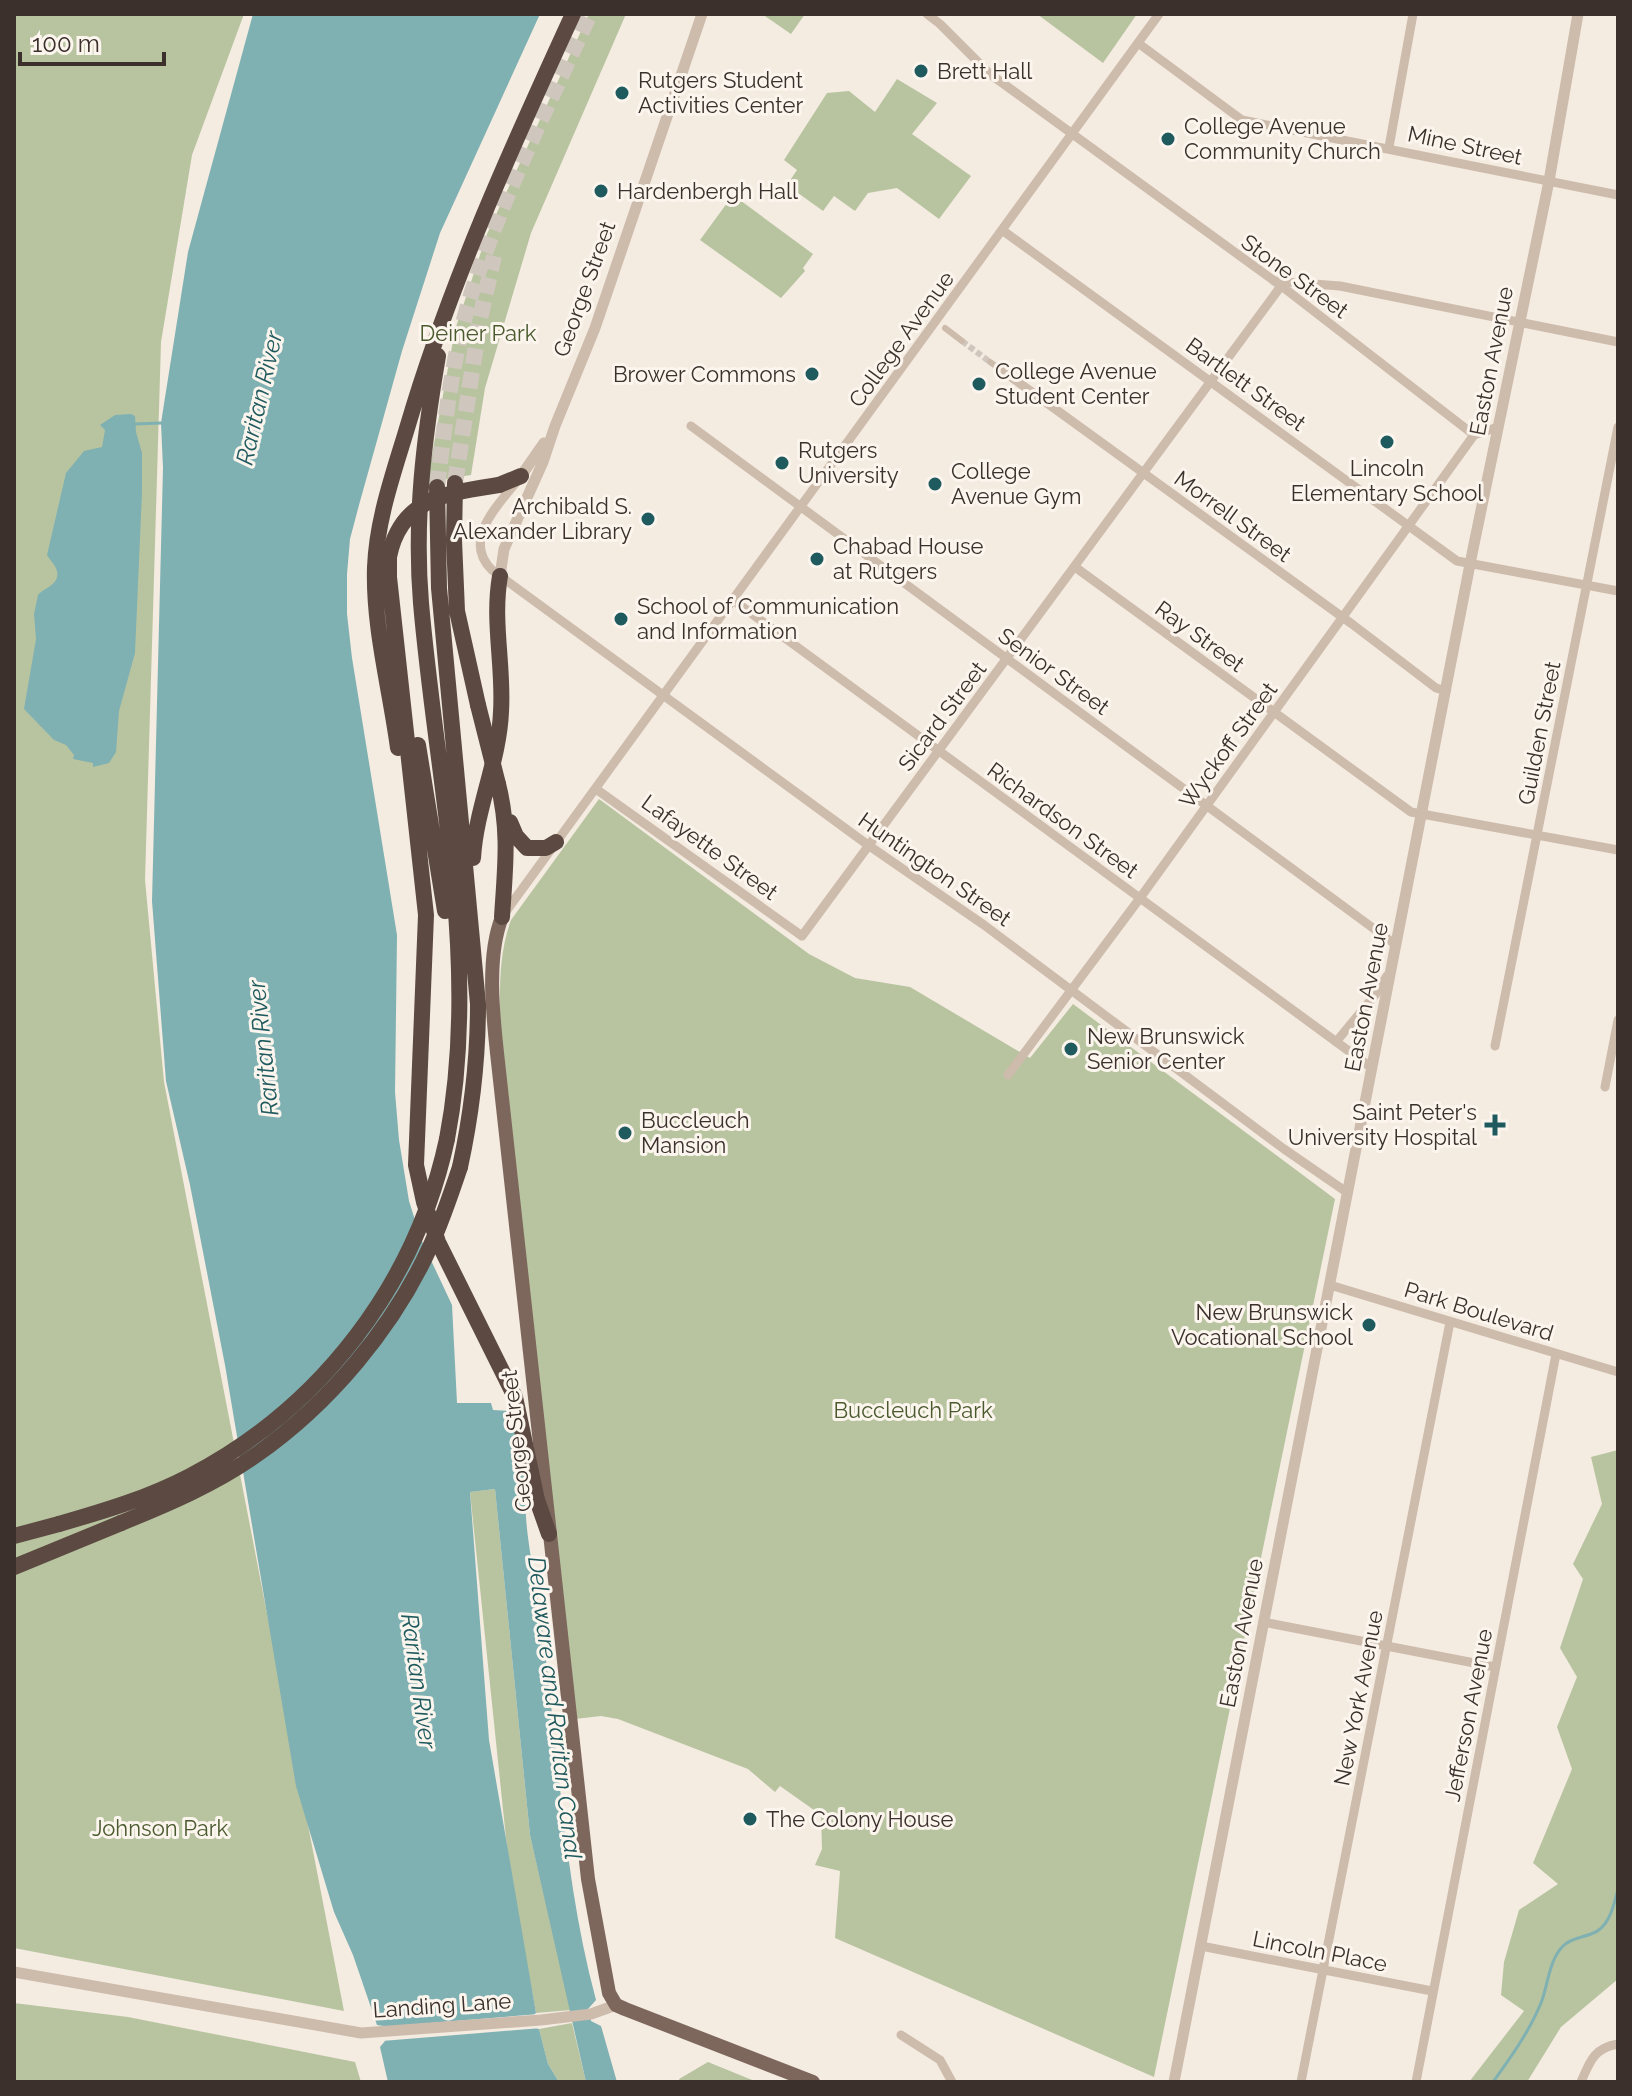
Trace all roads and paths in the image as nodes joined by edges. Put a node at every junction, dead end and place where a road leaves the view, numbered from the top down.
1 (573, 14) edge
2 (702, 14) edge
3 (927, 14) edge
4 (1159, 14) edge
5 (1413, 14) edge
6 (1578, 14) edge
7 (1138, 43) junction
8 (1071, 135) junction
9 (1389, 147) junction
10 (1549, 181) junction
11 (1618, 195) edge
12 (1002, 230) junction
13 (458, 272) junction
14 (1277, 284) junction
15 (1519, 322) junction
16 (945, 328) dead end
17 (962, 341) tunnel mouth
18 (1618, 342) edge
19 (990, 362) tunnel mouth
20 (1000, 369) joint
21 (1210, 380) junction
22 (555, 426) junction
23 (691, 426) dead end
24 (1498, 427) junction
25 (1618, 427) edge
26 (1474, 435) junction
27 (1143, 474) junction
28 (521, 476) junction
29 (455, 483) tunnel mouth
30 (437, 487) tunnel mouth
31 (800, 507) junction
32 (1409, 526) junction
33 (1470, 563) junction
34 (1075, 567) junction
35 (500, 576) junction
36 (1587, 585) junction
37 (1618, 591) edge
38 (733, 600) junction
39 (1343, 618) junction
40 (398, 637) junction
41 (1007, 660) junction
42 (1446, 691) junction
43 (664, 694) junction
44 (1275, 711) junction
45 (938, 752) junction
46 (596, 789) junction
47 (1207, 805) junction
48 (506, 814) junction
49 (1422, 814) junction
50 (1537, 835) junction
51 (556, 842) junction
52 (868, 845) junction
53 (1618, 850) edge
54 (1140, 898) junction
55 (470, 903) junction
56 (426, 915) junction
57 (502, 917) junction
58 (802, 936) joint
59 (1396, 945) junction
60 (1391, 970) junction
61 (1071, 991) junction
62 (1618, 1020) edge
63 (459, 1042) junction
64 (1336, 1042) junction
65 (1495, 1046) dead end
66 (1372, 1068) junction
67 (1008, 1075) dead end
68 (1605, 1087) dead end
69 (1348, 1193) junction
70 (1330, 1285) junction
71 (1450, 1322) junction
72 (1556, 1354) junction
73 (1618, 1372) edge
74 (549, 1534) junction
75 (14, 1536) edge
76 (55, 1546) junction
77 (14, 1554) edge
78 (14, 1567) edge
79 (1263, 1622) junction
80 (1386, 1646) junction
81 (1495, 1667) junction
82 (1201, 1946) junction
83 (1323, 1970) junction
84 (14, 1972) edge
85 (1432, 1991) junction
86 (616, 2005) junction
87 (901, 2035) dead end
88 (1617, 2044) edge
89 (813, 2082) edge
90 (952, 2082) edge
91 (1174, 2082) edge
92 (1301, 2082) edge
93 (1416, 2082) edge
94 (1581, 2082) edge

1 - 13 highway
2 - 22 street, George Street
3 - 8 street, Stone Street
4 - 7 street, College Avenue
5 - 9 street
6 - 10 street, Easton Avenue
7 - 8 street, College Avenue
7 - 9 street, Mine Street
8 - 12 street, College Avenue
8 - 14 street, Stone Street
9 - 10 street, Mine Street
10 - 11 street, Mine Street
10 - 15 street, Easton Avenue
12 - 21 street, Bartlett Street
12 - 31 street, College Avenue
13 - 56 highway
13 - 63 highway
14 - 15 street
14 - 21 street, Sicard Street
14 - 26 street, Stone Street
15 - 18 street
15 - 24 street, Easton Avenue
16 - 17 street
19 - 20 street
20 - 27 street, Morrell Street
21 - 27 street, Sicard Street
21 - 32 street, Bartlett Street
22 - 28 street
22 - 35 street, George Street
23 - 31 street, Senior Street
24 - 26 street
24 - 33 street, Easton Avenue
25 - 36 street, Guilden Street
26 - 32 street, Wyckoff Street
27 - 34 street, Sicard Street
27 - 39 street, Morrell Street
28 - 35 street
28 - 40 highway, bridge
29 - 48 highway, bridge
30 - 55 highway
31 - 38 street, College Avenue
31 - 41 street, Senior Street
32 - 33 street, Bartlett Street
32 - 39 street, Wyckoff Street
33 - 36 street, Bartlett Street
33 - 42 street, Easton Avenue
34 - 41 street, Sicard Street
34 - 44 street, Ray Street
35 - 43 street, Huntington Street
35 - 55 highway
36 - 37 street, Bartlett Street
36 - 50 street, Guilden Street
38 - 43 street, College Avenue
38 - 45 street, Richardson Street
39 - 42 street, Morrell Street
39 - 44 street, Wyckoff Street
40 - 56 highway
40 - 63 highway
41 - 45 street, Sicard Street
41 - 47 street, Senior Street
42 - 49 street, Easton Avenue
43 - 46 street, College Avenue
43 - 52 street, Huntington Street
44 - 47 street, Wyckoff Street
44 - 49 street, Ray Street
45 - 52 street, Sicard Street
45 - 54 street, Richardson Street
46 - 51 street, College Avenue
46 - 58 street, Lafayette Street
47 - 54 street, Wyckoff Street
47 - 59 street, Senior Street
48 - 51 highway
48 - 57 highway
49 - 50 street, Ray Street
49 - 59 street, Easton Avenue
50 - 53 street, Ray Street
50 - 65 street, Guilden Street
51 - 57 street, College Avenue
52 - 58 street, Sicard Street
52 - 61 street, Huntington Street
54 - 61 street, Wyckoff Street
54 - 64 street, Richardson Street
55 - 76 highway, bridge
56 - 74 highway
57 - 74 main road, George Street
59 - 60 street, Easton Avenue
60 - 64 street
60 - 66 street, Easton Avenue
61 - 67 street, Wyckoff Street
61 - 69 street, Huntington Street
62 - 68 street
63 - 75 highway, bridge
64 - 66 street, Richardson Street
66 - 69 street, Easton Avenue
69 - 70 street, Easton Avenue
70 - 71 street, Park Boulevard
70 - 79 street, Easton Avenue
71 - 72 street, Park Boulevard
71 - 80 street, New York Avenue
72 - 73 street, Park Boulevard
72 - 81 street, Jefferson Avenue
74 - 86 main road, George Street
76 - 77 highway
76 - 78 highway
79 - 80 street
79 - 82 street, Easton Avenue
80 - 81 street
80 - 83 street, New York Avenue
81 - 85 street, Jefferson Avenue
82 - 83 street, Lincoln Place
82 - 91 street, Easton Avenue
83 - 85 street, Lincoln Place
83 - 92 street, New York Avenue
84 - 86 street, Landing Lane
85 - 93 street, Jefferson Avenue
86 - 89 main road
87 - 90 street
88 - 94 street

